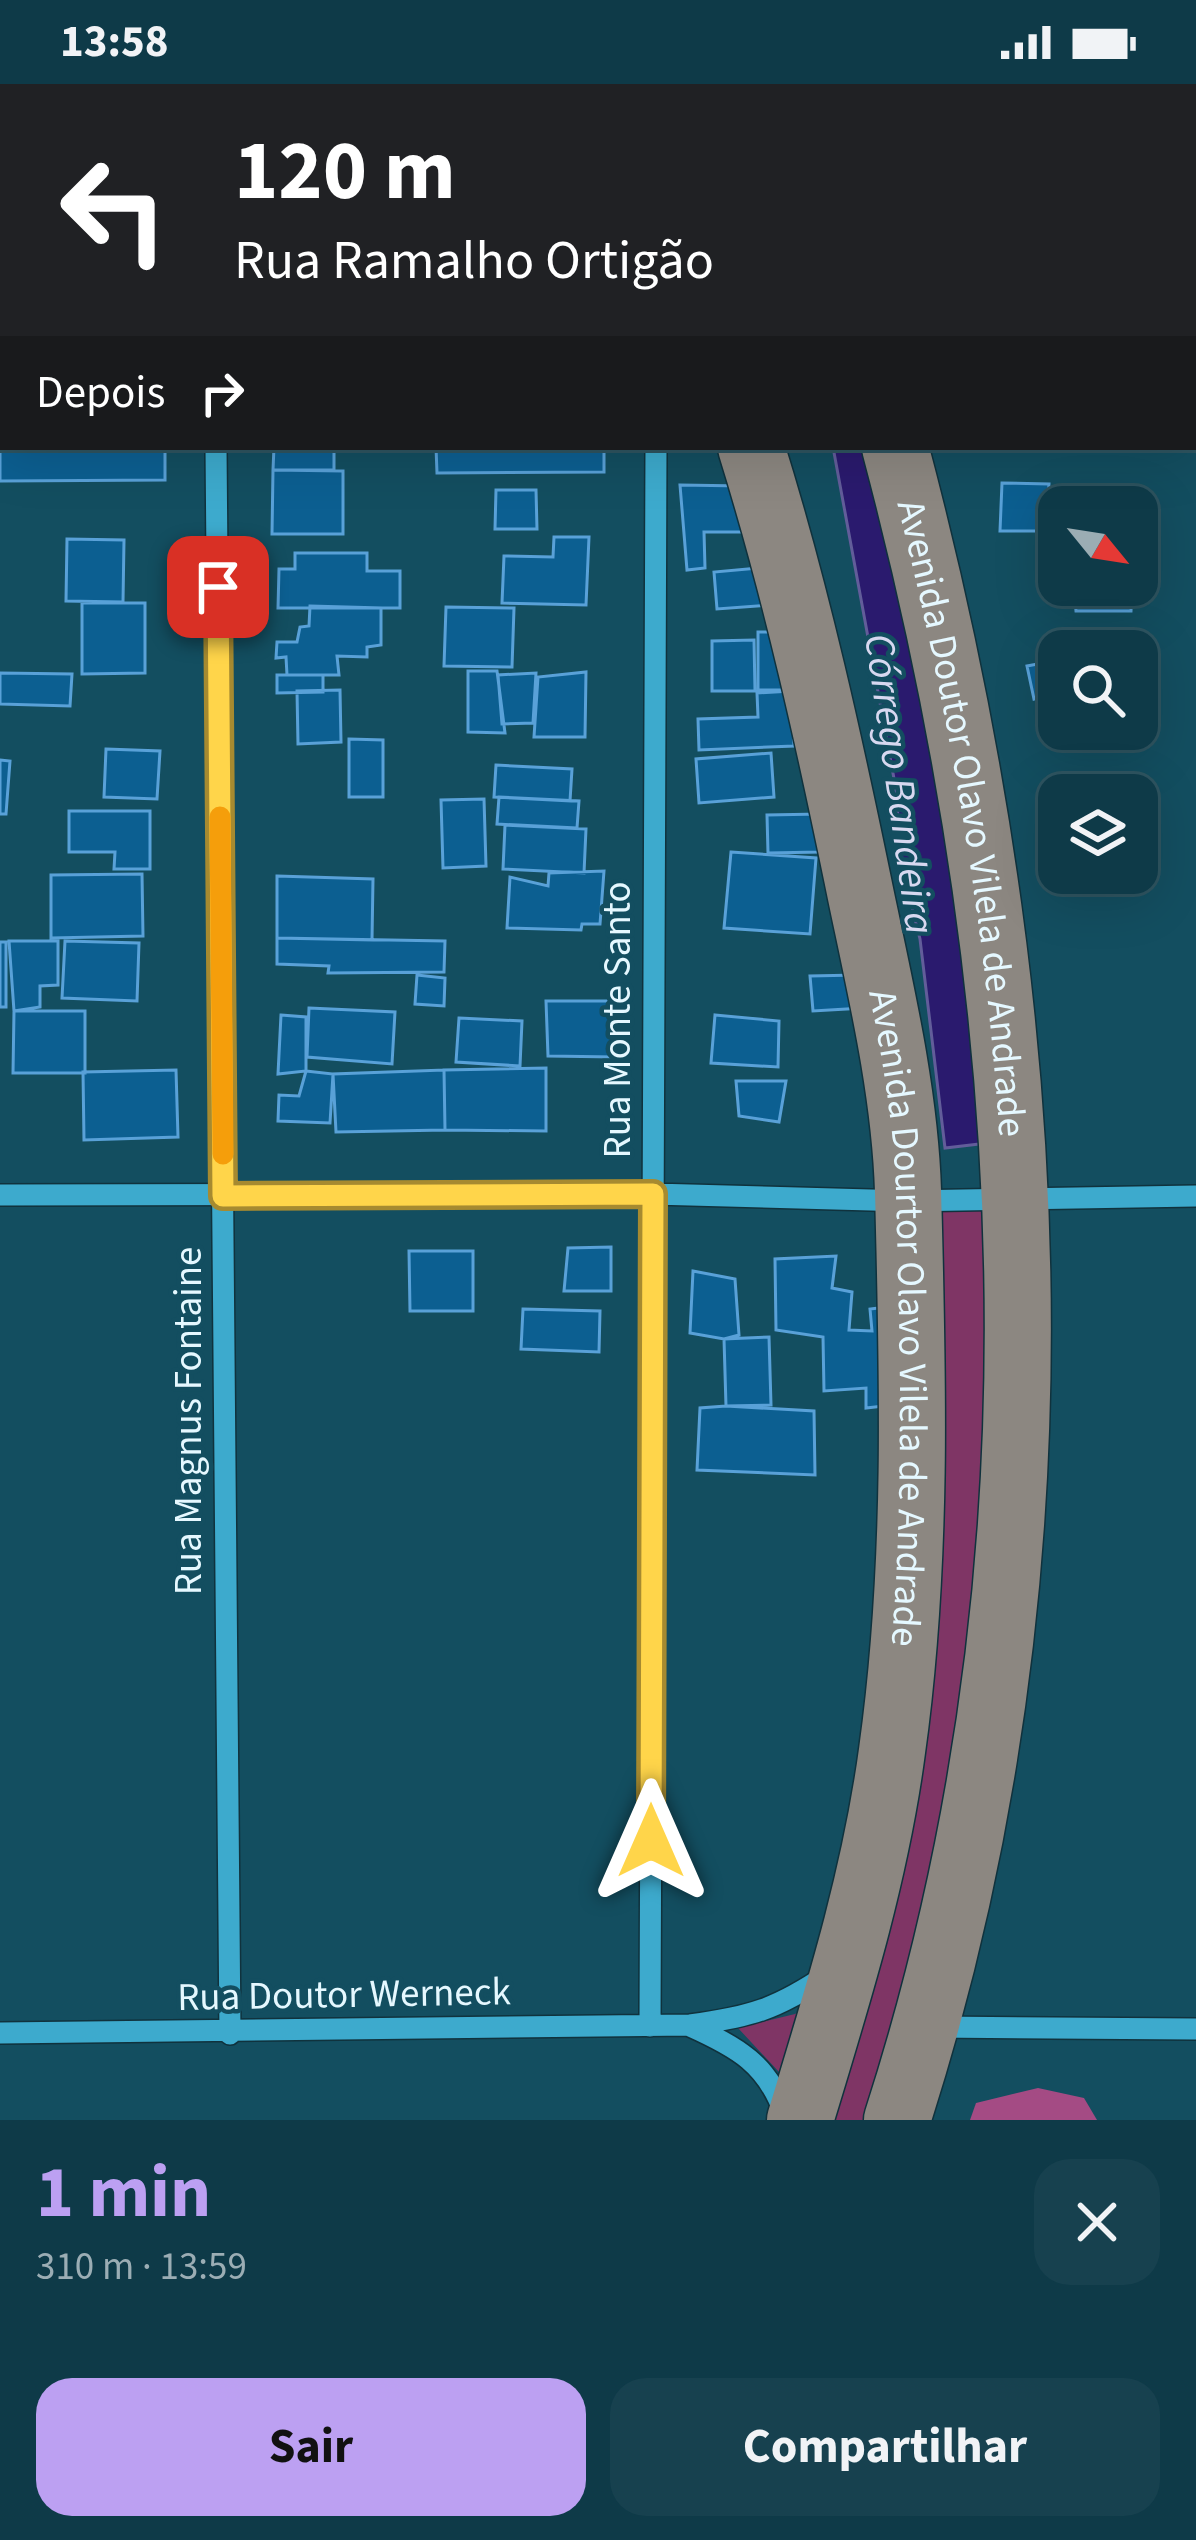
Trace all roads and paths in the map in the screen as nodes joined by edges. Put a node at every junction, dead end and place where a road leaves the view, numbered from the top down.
1 (216, 450) edge
2 (656, 450) edge
3 (752, 450) edge
4 (896, 450) edge
5 (653, 1194) junction
6 (0, 1195) edge
7 (223, 1196) junction
8 (1196, 1196) edge
9 (1018, 1197) junction
10 (907, 1201) junction
11 (849, 1960) junction
12 (690, 2025) junction
13 (650, 2026) junction
14 (927, 2027) junction
15 (1196, 2029) edge
16 (0, 2033) edge
17 (230, 2034) junction
18 (786, 2120) edge
19 (800, 2120) edge
20 (897, 2120) edge

1 - 7 street, Rua Magnus Fontaine
2 - 5 street, Rua Monte Santo
3 - 10 main road, Avenida Dourtor Olavo Vilela de Andrade
4 - 9 main road, Avenida Doutor Olavo Vilela de Andrade
5 - 7 street
5 - 10 street
5 - 13 street, Rua Monte Santo
6 - 7 street
7 - 17 street, Rua Magnus Fontaine
8 - 9 street
9 - 10 street
9 - 14 main road
10 - 11 main road, Avenida Dourtor Olavo Vilela de Andrade
11 - 12 street, Rua Doutor Werneck
11 - 19 main road, Avenida Dourtor Olavo Vilela de Andrade
12 - 13 street, Rua Doutor Werneck
12 - 18 street, Rua Doutor Werneck
13 - 17 street, Rua Doutor Werneck
14 - 15 street
14 - 20 main road
16 - 17 street, Rua Doutor Werneck

